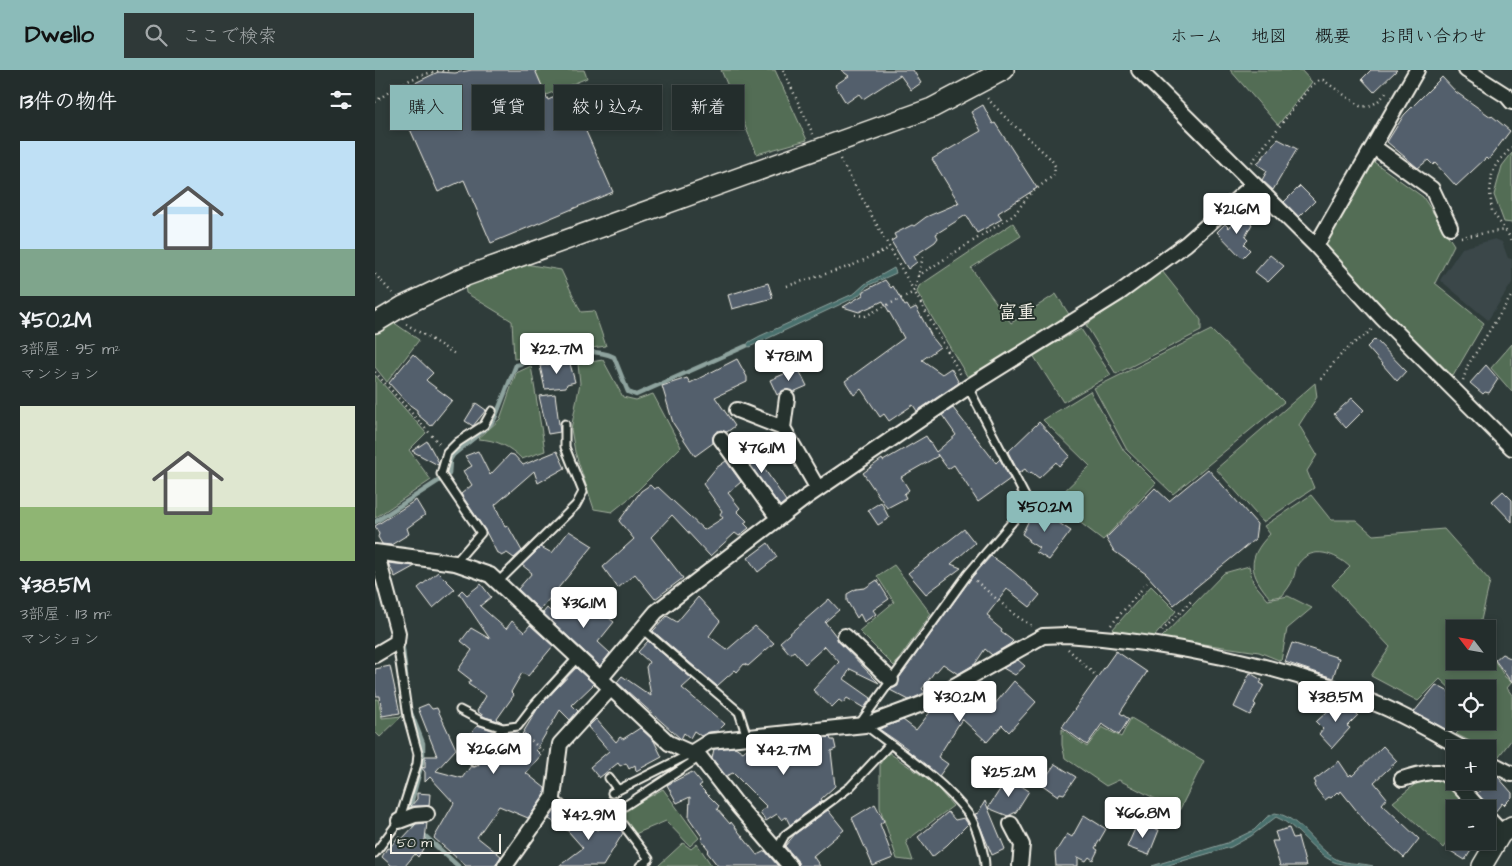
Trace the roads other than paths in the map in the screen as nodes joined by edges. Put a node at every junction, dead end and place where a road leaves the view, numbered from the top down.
1 (1004, 70) edge
2 (1139, 70) edge
3 (1417, 70) edge
4 (1466, 70) edge
5 (1512, 102) edge
6 (1373, 147) junction
7 (1254, 184) junction
8 (1450, 227) road end
9 (1316, 246) junction
10 (389, 314) edge
11 (968, 387) junction
12 (787, 398) dead end
13 (737, 410) dead end
14 (492, 411) dead end
15 (565, 424) dead end
16 (783, 428) junction
17 (721, 439) dead end
18 (1509, 439) edge
19 (818, 489) junction
20 (778, 518) junction
21 (375, 552) edge
22 (375, 556) edge
23 (455, 563) junction
24 (498, 582) junction
25 (641, 629) junction
26 (845, 636) dead end
27 (397, 642) junction
28 (375, 655) edge
29 (579, 657) junction
30 (891, 680) junction
31 (606, 683) junction
32 (460, 710) dead end
33 (861, 726) junction
34 (503, 728) junction
35 (747, 737) junction
36 (1448, 740) edge
37 (890, 744) junction
38 (695, 755) junction
39 (474, 762) dead end
40 (1496, 766) edge
41 (1512, 774) edge
42 (609, 778) dead end
43 (1402, 779) dead end
44 (553, 798) junction
45 (1472, 800) edge
46 (614, 813) junction
47 (427, 814) dead end
48 (399, 821) junction
49 (1496, 822) edge
50 (1011, 824) dead end
51 (1507, 829) edge
52 (777, 849) junction
53 (375, 853) edge
54 (505, 866) edge
55 (641, 866) edge
56 (790, 866) edge
57 (985, 866) edge
58 (1020, 866) edge
59 (1482, 866) edge

1 - 10 street
2 - 7 street
3 - 6 street
4 - 5 street
6 - 8 street
6 - 9 street
7 - 9 street
7 - 11 street
9 - 18 street
11 - 19 street
11 - 30 lane
12 - 16 street
13 - 16 street
14 - 23 lane
15 - 24 lane
16 - 19 street
17 - 20 street
19 - 20 street
20 - 25 street
21 - 23 street
22 - 27 street
23 - 24 street
24 - 29 street
25 - 31 street
25 - 35 lane
26 - 30 street
27 - 28 street
27 - 48 lane
29 - 31 street
29 - 34 lane
30 - 33 lane
31 - 38 street
31 - 44 street
32 - 34 lane
33 - 35 street
33 - 36 street
33 - 37 lane
34 - 39 lane
35 - 38 street
37 - 52 lane
37 - 57 lane
38 - 42 lane
38 - 46 lane
38 - 52 street
40 - 41 street
43 - 45 street
44 - 46 lane
44 - 54 street
46 - 55 lane
47 - 48 street
48 - 53 lane
49 - 51 street
50 - 58 street
51 - 59 street
52 - 56 street

